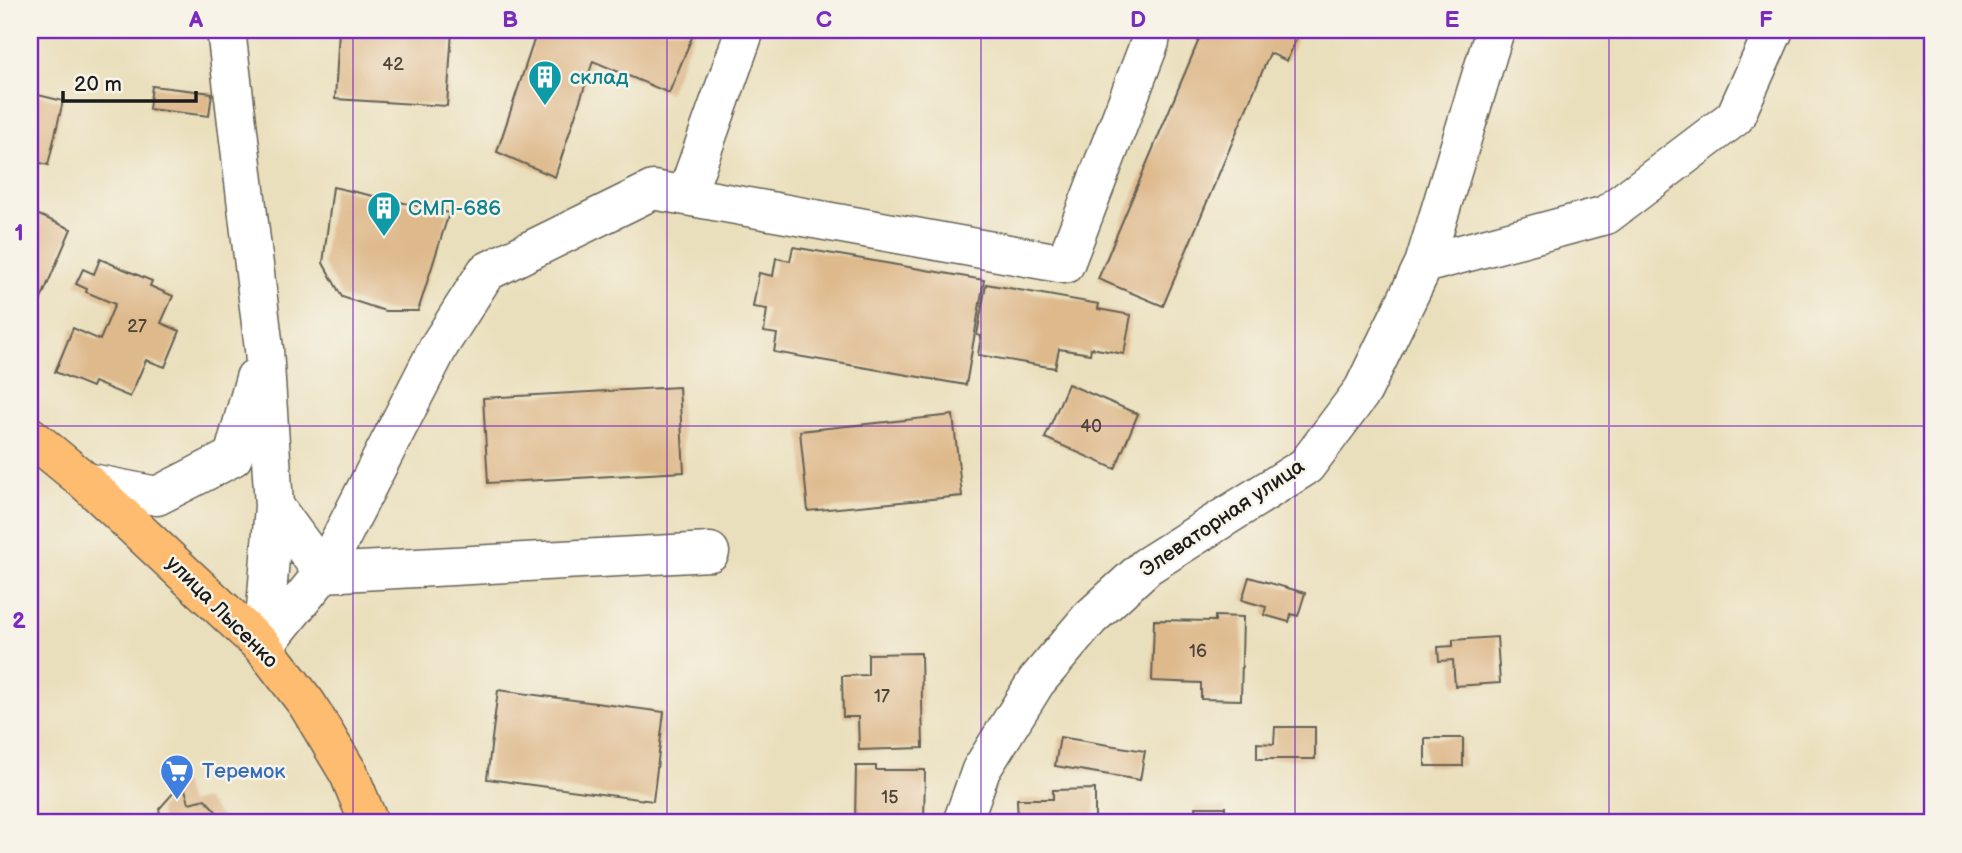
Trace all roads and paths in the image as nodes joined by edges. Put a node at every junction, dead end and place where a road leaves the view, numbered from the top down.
1 (226, 30) edge
2 (745, 30) edge
3 (1152, 30) edge
4 (1495, 30) edge
5 (1774, 30) edge
6 (686, 197) junction
7 (1424, 264) junction
8 (264, 349) junction
9 (30, 436) edge
10 (86, 482) junction
11 (274, 506) junction
12 (710, 552) dead end
13 (323, 573) junction
14 (263, 647) junction
15 (369, 823) edge
16 (962, 823) edge

1 - 8 street
2 - 6 street
3 - 6 street
4 - 7 street, Элеваторная улица
5 - 7 street
6 - 13 street
7 - 16 street, Элеваторная улица
8 - 10 street
8 - 11 street
9 - 10 main road, улица Лысенко
10 - 14 main road, улица Лысенко
11 - 13 street
11 - 14 street
12 - 13 street
13 - 14 street
14 - 15 main road, улица Лысенко

